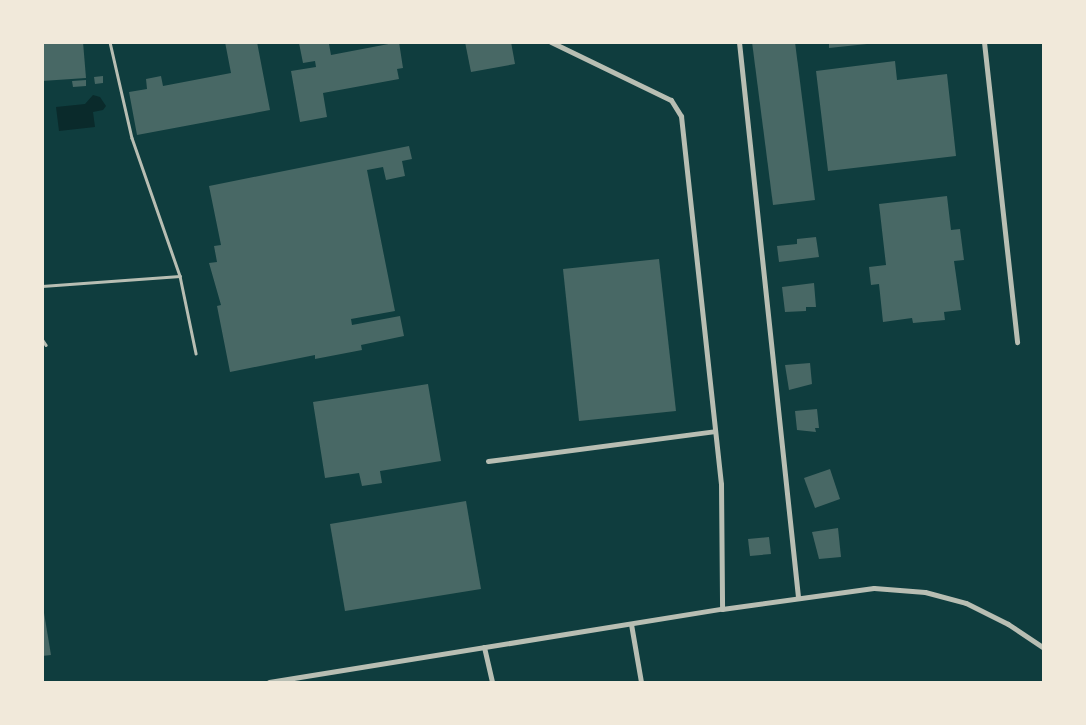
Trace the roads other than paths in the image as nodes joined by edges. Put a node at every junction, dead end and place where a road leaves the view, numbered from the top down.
1 (110, 42) edge
2 (551, 42) edge
3 (739, 42) edge
4 (984, 42) edge
5 (180, 276) junction
6 (42, 286) edge
7 (42, 339) edge
8 (1017, 342) dead end
9 (46, 344) dead end
10 (196, 353) dead end
11 (716, 431) junction
12 (488, 460) dead end
13 (798, 597) junction
14 (722, 609) junction
15 (630, 624) junction
16 (484, 647) junction
17 (1044, 648) edge
18 (269, 682) edge
19 (492, 682) edge
20 (641, 682) edge

1 - 5 lane
2 - 11 street
3 - 13 street
4 - 8 street
5 - 6 lane
5 - 10 lane
7 - 9 lane
11 - 12 street
11 - 14 street
13 - 14 street
13 - 17 street
14 - 15 street
15 - 16 street
15 - 20 street
16 - 18 street
16 - 19 street

